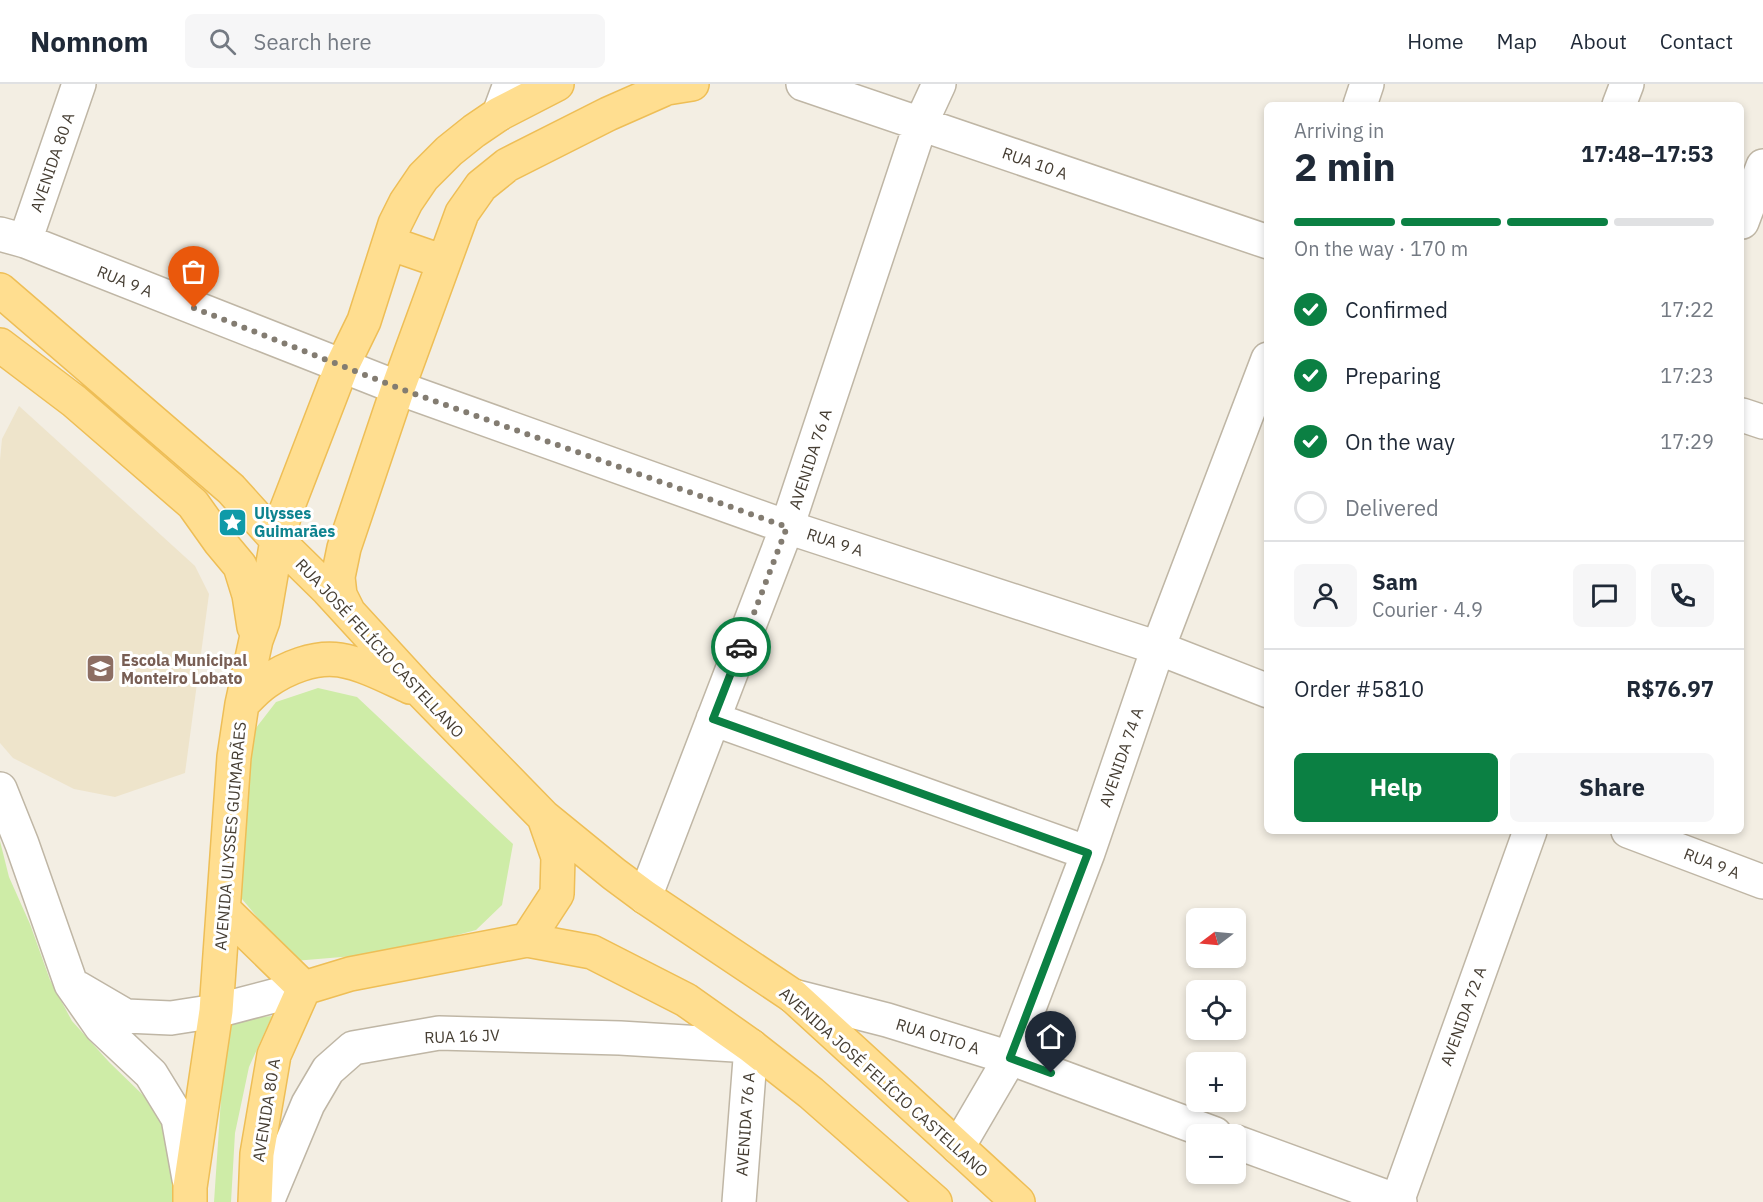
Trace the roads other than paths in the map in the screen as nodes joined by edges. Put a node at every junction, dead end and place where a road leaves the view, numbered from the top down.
1 (79, 84) edge
2 (557, 84) edge
3 (692, 84) edge
4 (803, 84) edge
5 (939, 84) edge
6 (1367, 84) edge
7 (1627, 84) edge
8 (504, 99) edge
9 (1361, 102) edge
10 (1620, 102) edge
11 (921, 123) junction
12 (1763, 166) edge
13 (1744, 217) edge
14 (12, 237) edge
15 (1264, 241) edge
16 (389, 243) junction
17 (444, 262) junction
18 (0, 290) edge
19 (0, 345) edge
20 (342, 366) junction
21 (1264, 370) edge
22 (398, 388) junction
23 (1744, 416) edge
24 (1763, 422) edge
25 (787, 527) junction
26 (277, 540) junction
27 (349, 613) junction
28 (256, 640) junction
29 (1158, 648) junction
30 (1264, 689) edge
31 (422, 692) junction
32 (242, 704) junction
33 (713, 719) junction
34 (0, 789) edge
35 (544, 817) junction
36 (1529, 834) edge
37 (1636, 834) edge
38 (1088, 853) junction
39 (1763, 882) edge
40 (645, 897) junction
41 (224, 910) junction
42 (527, 940) junction
43 (71, 984) junction
44 (304, 988) junction
45 (793, 996) junction
46 (216, 1011) junction
47 (751, 1046) junction
48 (1010, 1058) junction
49 (1188, 1124) edge
50 (1246, 1146) edge
51 (958, 1147) junction
52 (190, 1195) edge
53 (255, 1202) edge
54 (267, 1202) edge
55 (739, 1202) edge
56 (935, 1202) edge
57 (1018, 1202) edge
58 (1398, 1202) edge

1 - 14 street, AVENIDA 80 A
2 - 8 main road, AVENIDA ULYSSES GUIMARÃES
3 - 17 main road
4 - 11 street, RUA 10 A
5 - 11 street, AVENIDA 76 A
6 - 9 street
7 - 10 street
8 - 16 main road, AVENIDA ULYSSES GUIMARÃES
11 - 15 street, RUA 10 A
11 - 25 street, AVENIDA 76 A
12 - 13 street
14 - 20 street, RUA 9 A
16 - 17 main road
16 - 20 main road, AVENIDA ULYSSES GUIMARÃES
17 - 22 main road
18 - 26 main road, RUA JOSÉ FELÍCIO CASTELLANO
19 - 28 main road
20 - 22 street, RUA 9 A
20 - 26 main road, AVENIDA ULYSSES GUIMARÃES
21 - 29 street, AVENIDA 74 A
22 - 25 street, RUA 9 A
22 - 27 main road
23 - 24 street
25 - 29 street, RUA 9 A
25 - 33 street, AVENIDA 76 A
26 - 27 main road, RUA JOSÉ FELÍCIO CASTELLANO
26 - 28 main road, AVENIDA ULYSSES GUIMARÃES
27 - 31 main road, RUA JOSÉ FELÍCIO CASTELLANO
28 - 32 main road, AVENIDA ULYSSES GUIMARÃES
29 - 30 street, RUA 9 A
29 - 38 street, AVENIDA 74 A
31 - 32 main road
31 - 35 main road, RUA JOSÉ FELÍCIO CASTELLANO
32 - 41 main road, AVENIDA ULYSSES GUIMARÃES
33 - 38 street
33 - 40 street, AVENIDA 76 A
34 - 43 street
35 - 40 main road, AVENIDA JOSÉ FELÍCIO CASTELLANO
35 - 42 main road
36 - 58 street, AVENIDA 72 A
37 - 39 street, RUA 9 A
38 - 48 street, AVENIDA 74 A
40 - 45 main road, AVENIDA JOSÉ FELÍCIO CASTELLANO
41 - 44 main road
41 - 46 main road, AVENIDA ULYSSES GUIMARÃES
42 - 44 main road
42 - 47 main road
43 - 46 street
43 - 52 street
44 - 46 street
44 - 53 main road, AVENIDA 80 A
45 - 48 street, RUA OITO A
45 - 51 main road, AVENIDA JOSÉ FELÍCIO CASTELLANO
46 - 52 main road, AVENIDA ULYSSES GUIMARÃES
47 - 54 street, RUA 16 JV
47 - 55 street, AVENIDA 76 A
47 - 56 main road
48 - 49 street, RUA OITO A
48 - 51 street, AVENIDA 74 A
50 - 58 street
51 - 57 main road, AVENIDA JOSÉ FELÍCIO CASTELLANO

